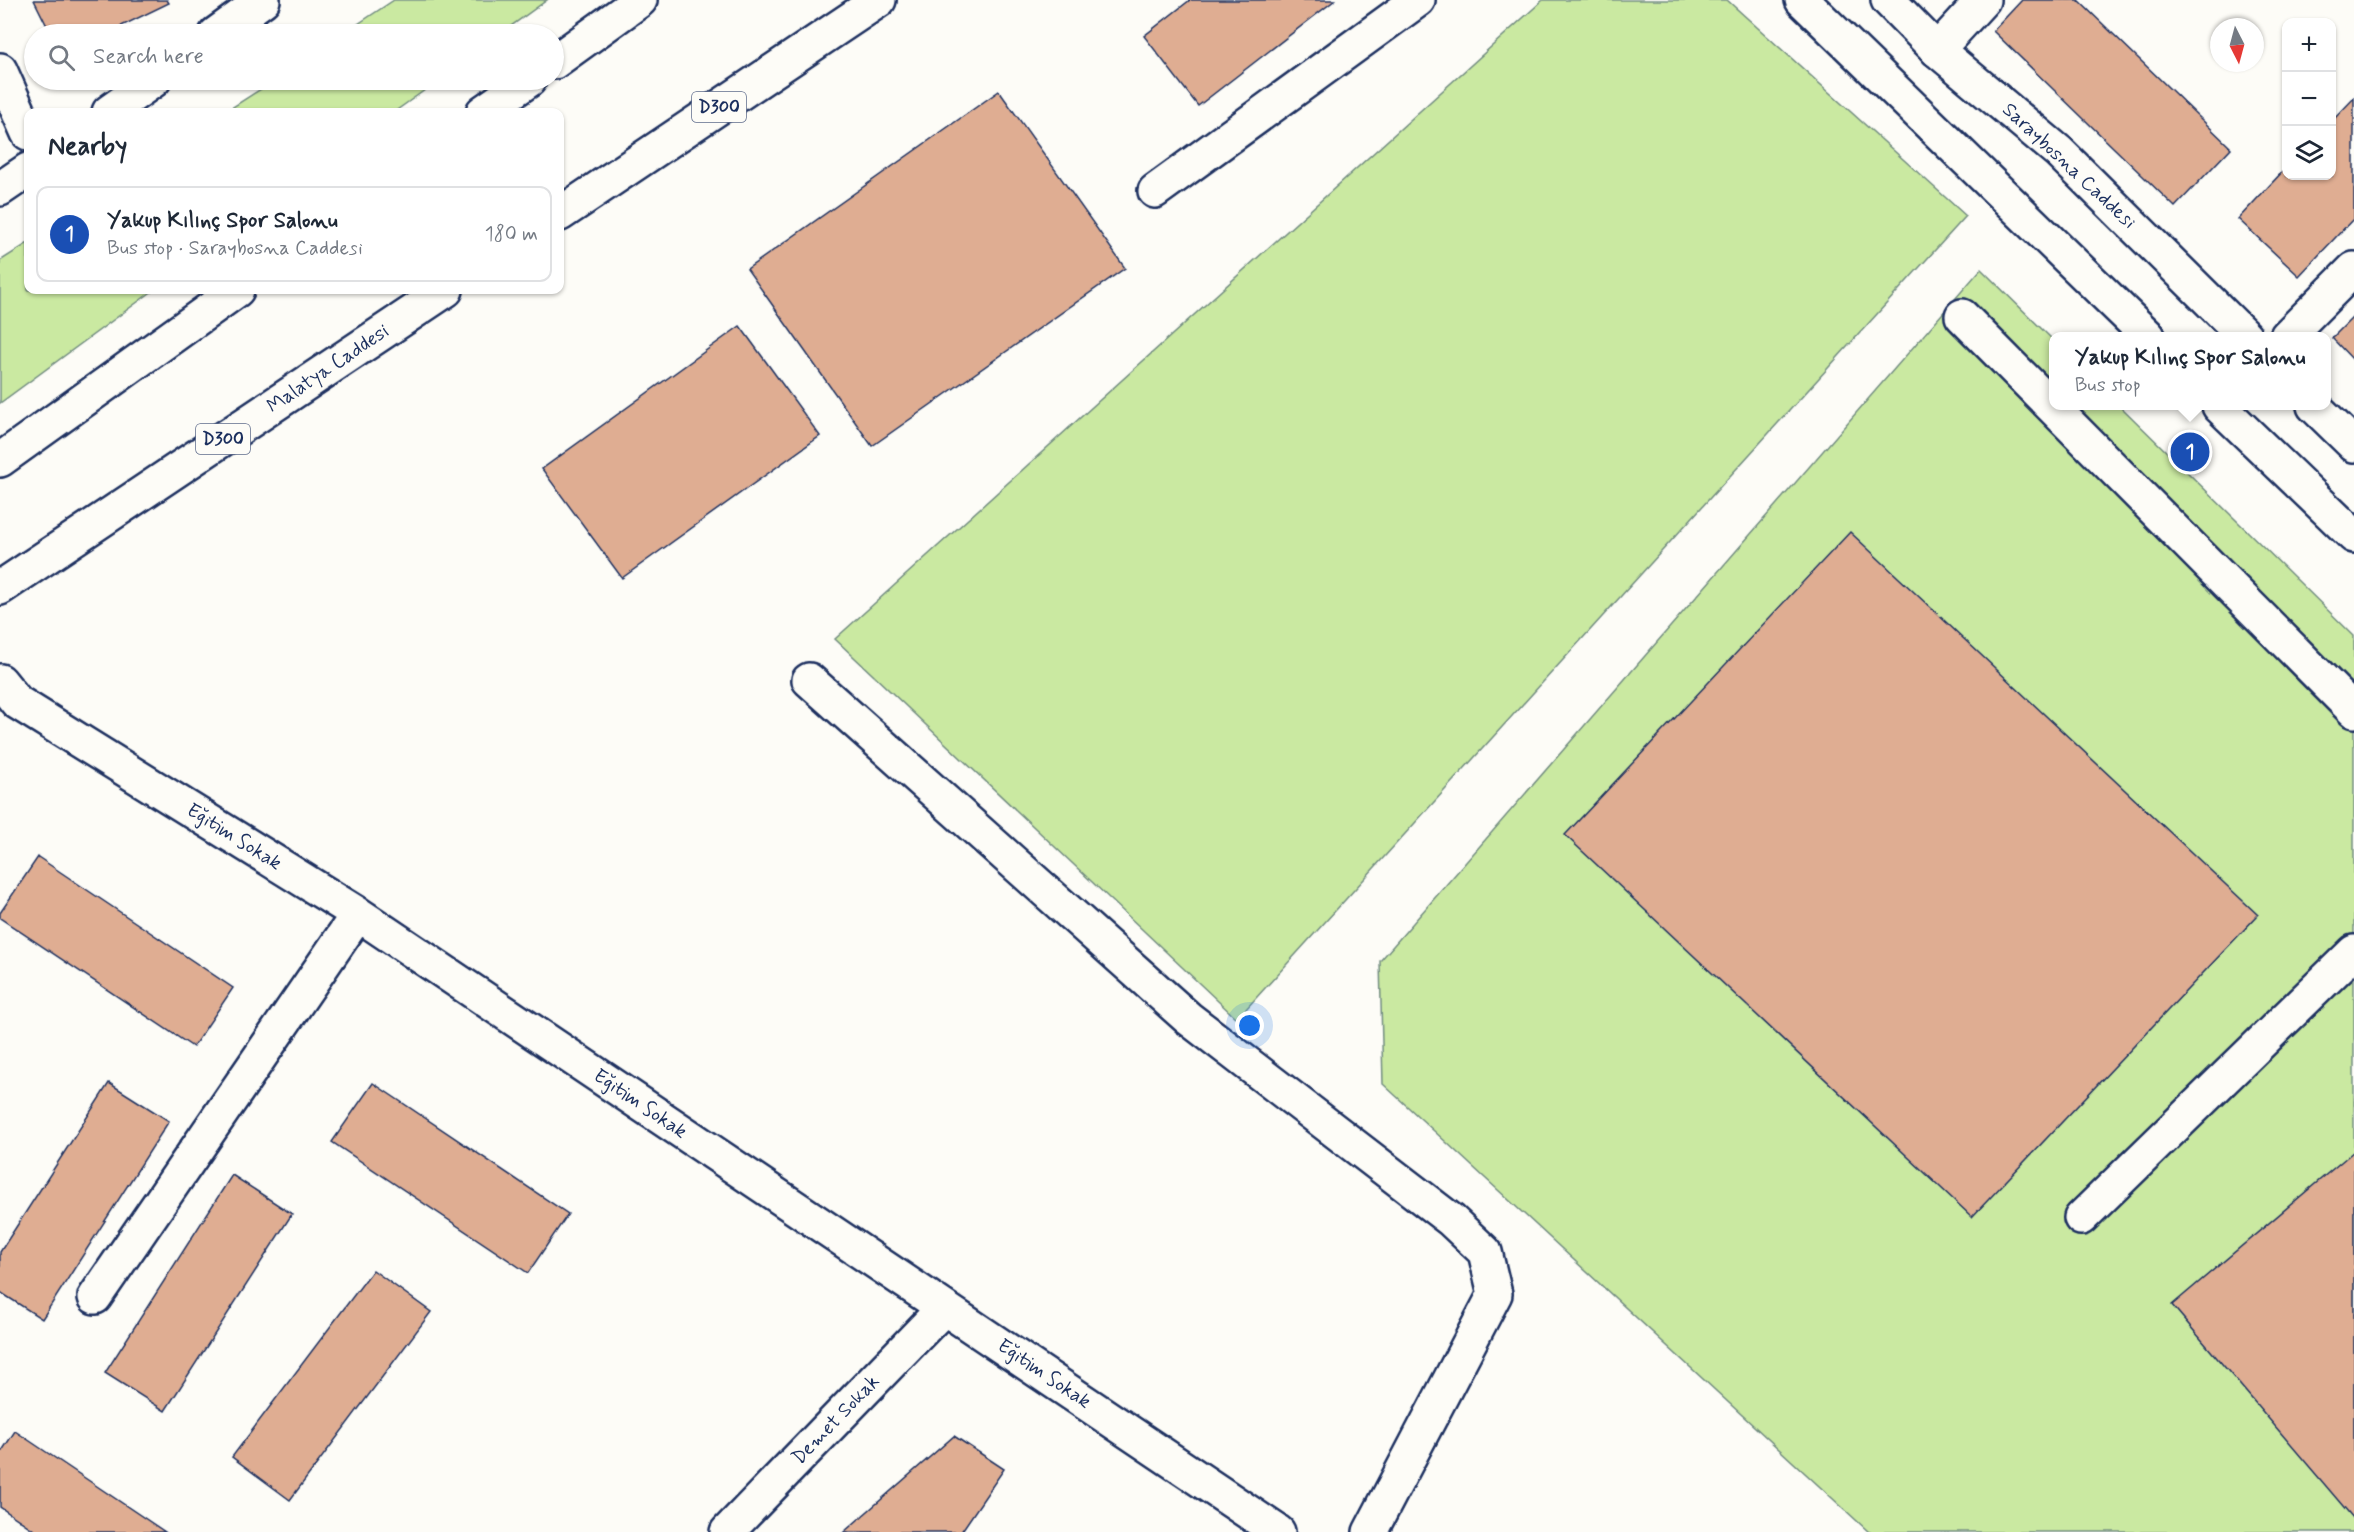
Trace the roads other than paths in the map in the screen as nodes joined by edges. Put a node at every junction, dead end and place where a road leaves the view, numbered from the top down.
1 (263, 0) edge
2 (640, 0) edge
3 (879, 0) edge
4 (1418, 0) edge
5 (1802, 0) edge
6 (1888, 0) edge
7 (1983, 0) edge
8 (230, 24) edge
9 (1937, 50) junction
10 (564, 55) edge
11 (0, 70) edge
12 (140, 90) edge
13 (515, 90) edge
14 (115, 108) edge
15 (489, 108) edge
16 (24, 124) edge
17 (24, 173) edge
18 (0, 189) edge
19 (1155, 191) dead end
20 (564, 211) edge
21 (2354, 269) edge
22 (231, 294) edge
23 (440, 294) edge
24 (1962, 316) dead end
25 (2144, 332) edge
26 (2241, 332) edge
27 (2291, 332) edge
28 (2049, 404) edge
29 (2055, 410) edge
30 (2224, 410) edge
31 (2319, 410) edge
32 (2354, 445) edge
33 (0, 460) edge
34 (2354, 536) edge
35 (0, 588) edge
36 (809, 680) dead end
37 (0, 681) edge
38 (2354, 711) edge
39 (358, 914) junction
40 (2354, 952) edge
41 (2081, 1218) dead end
42 (94, 1298) dead end
43 (945, 1308) junction
44 (727, 1532) edge
45 (1278, 1532) edge
46 (1370, 1532) edge

1 - 8 main road
2 - 10 main road
3 - 20 main road, D300
4 - 19 main road
5 - 25 main road
6 - 9 main road, Saraybosna Caddesi
7 - 9 main road
9 - 26 main road, Saraybosna Caddesi
11 - 16 main road
12 - 14 main road
13 - 15 main road
17 - 18 main road
21 - 27 main road
22 - 33 main road
23 - 35 main road, Malatya Caddesi / D300
24 - 28 main road
29 - 38 main road
30 - 34 main road
31 - 32 main road
36 - 46 main road
37 - 39 main road, Eğitim Sokak
39 - 42 main road
39 - 43 main road, Eğitim Sokak
40 - 41 main road
43 - 44 main road, Demet Sokak
43 - 45 main road, Eğitim Sokak

